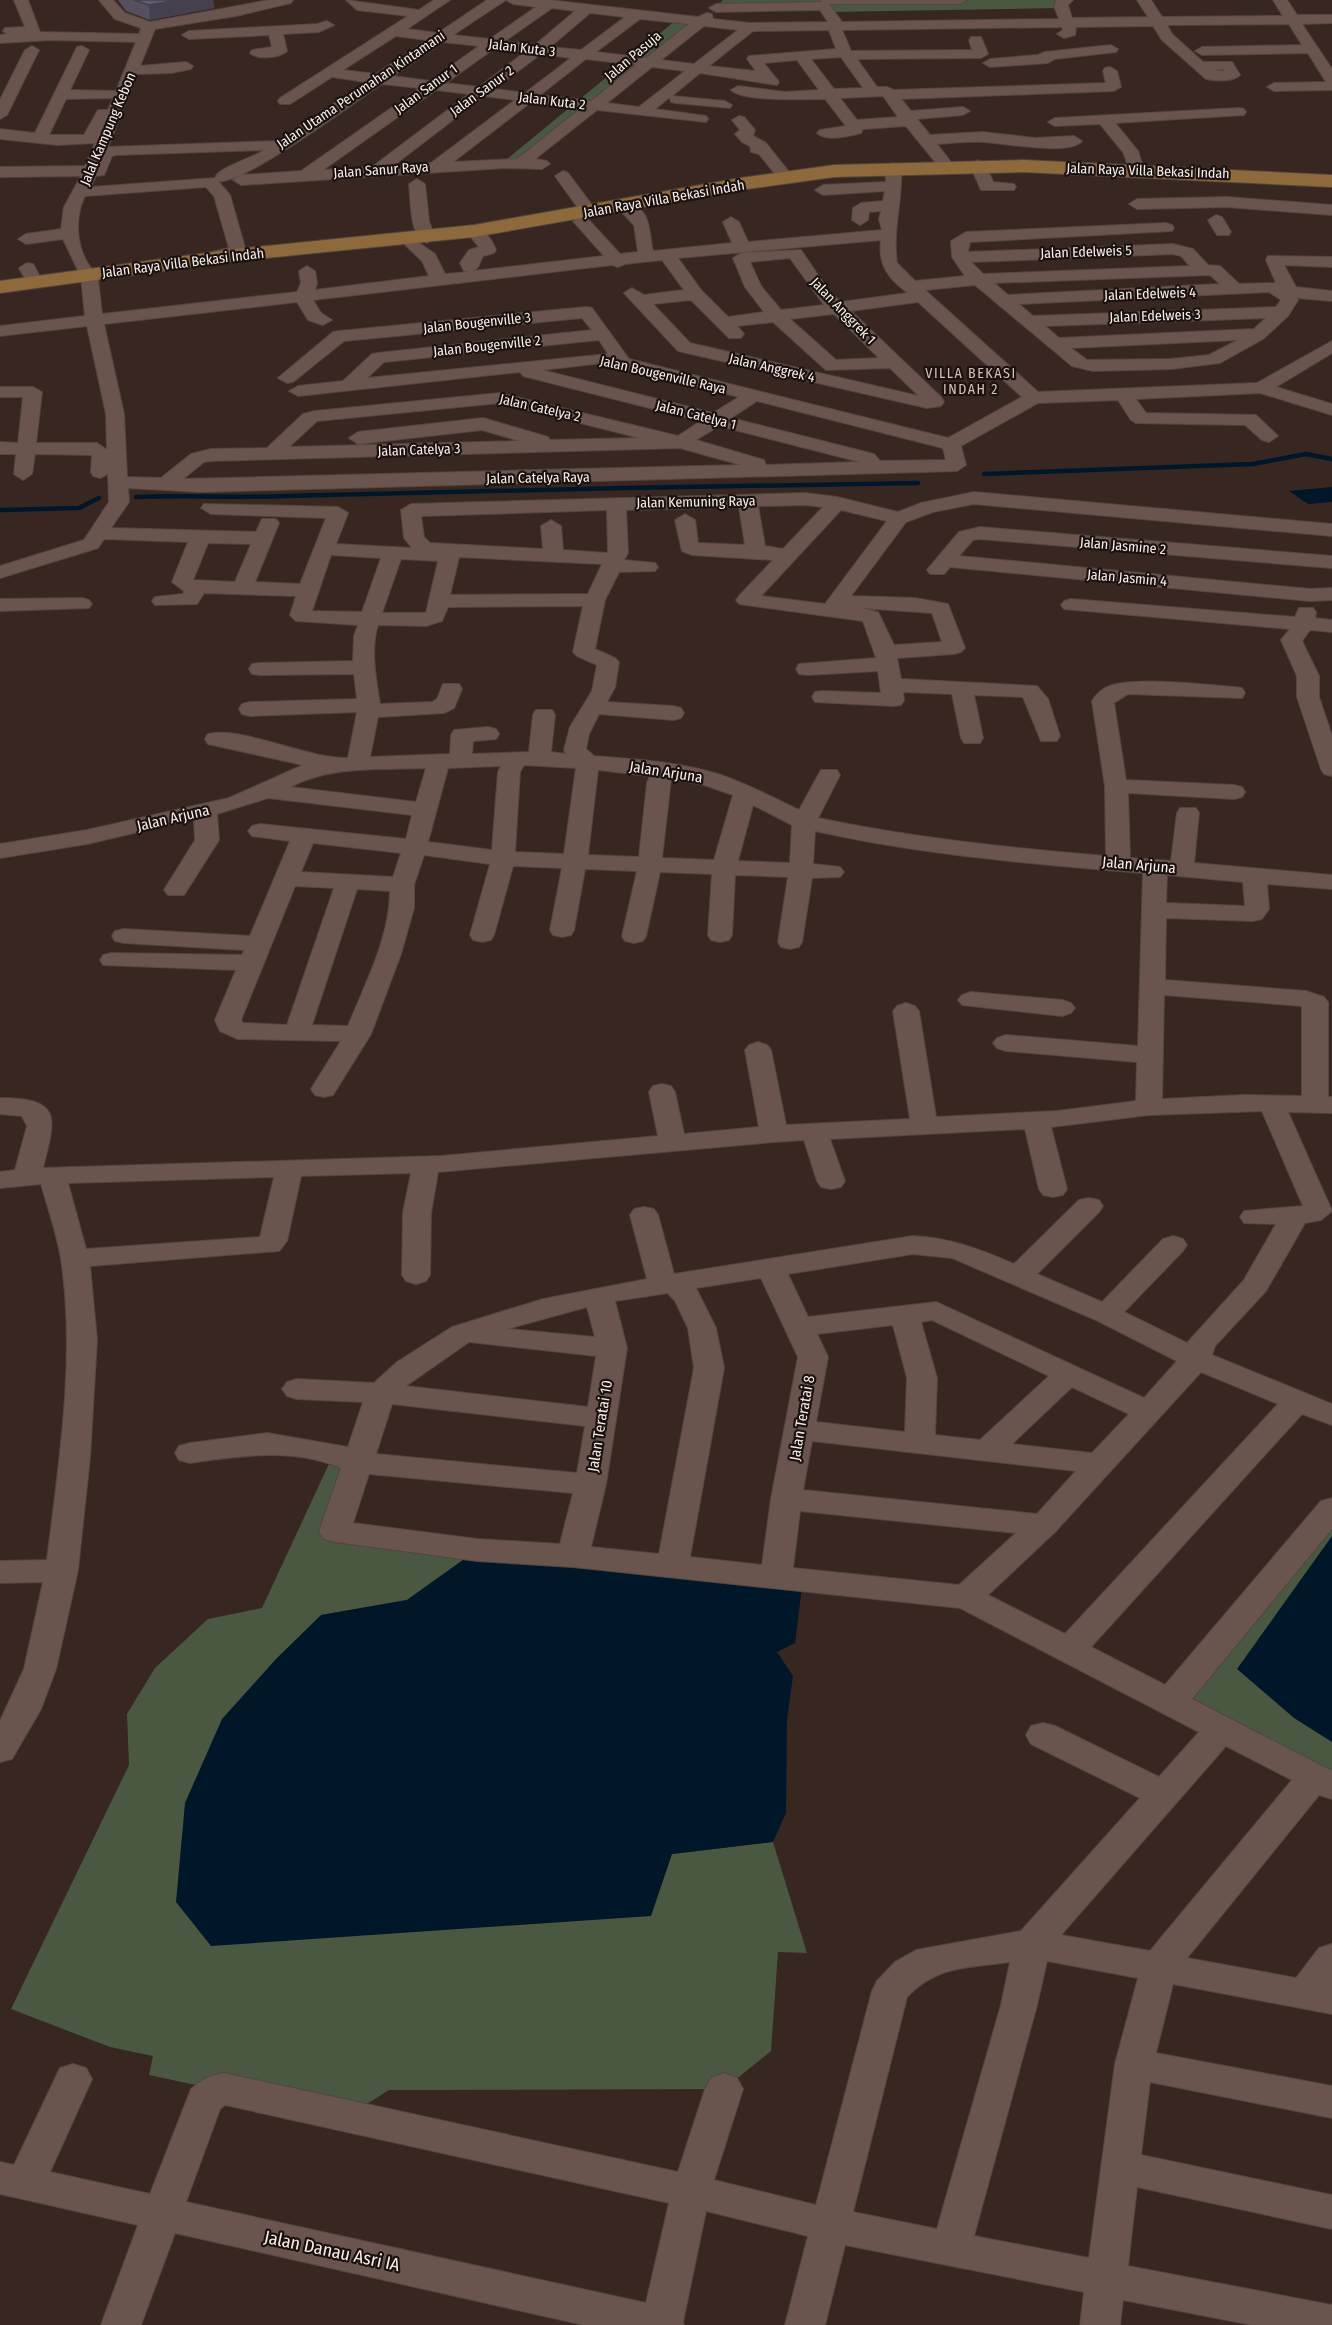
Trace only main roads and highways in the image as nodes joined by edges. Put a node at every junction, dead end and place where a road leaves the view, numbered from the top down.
1 (1332, 181) edge
2 (0, 287) edge

1 - 2 main road, Jalan Raya Villa Bekasi Indah

